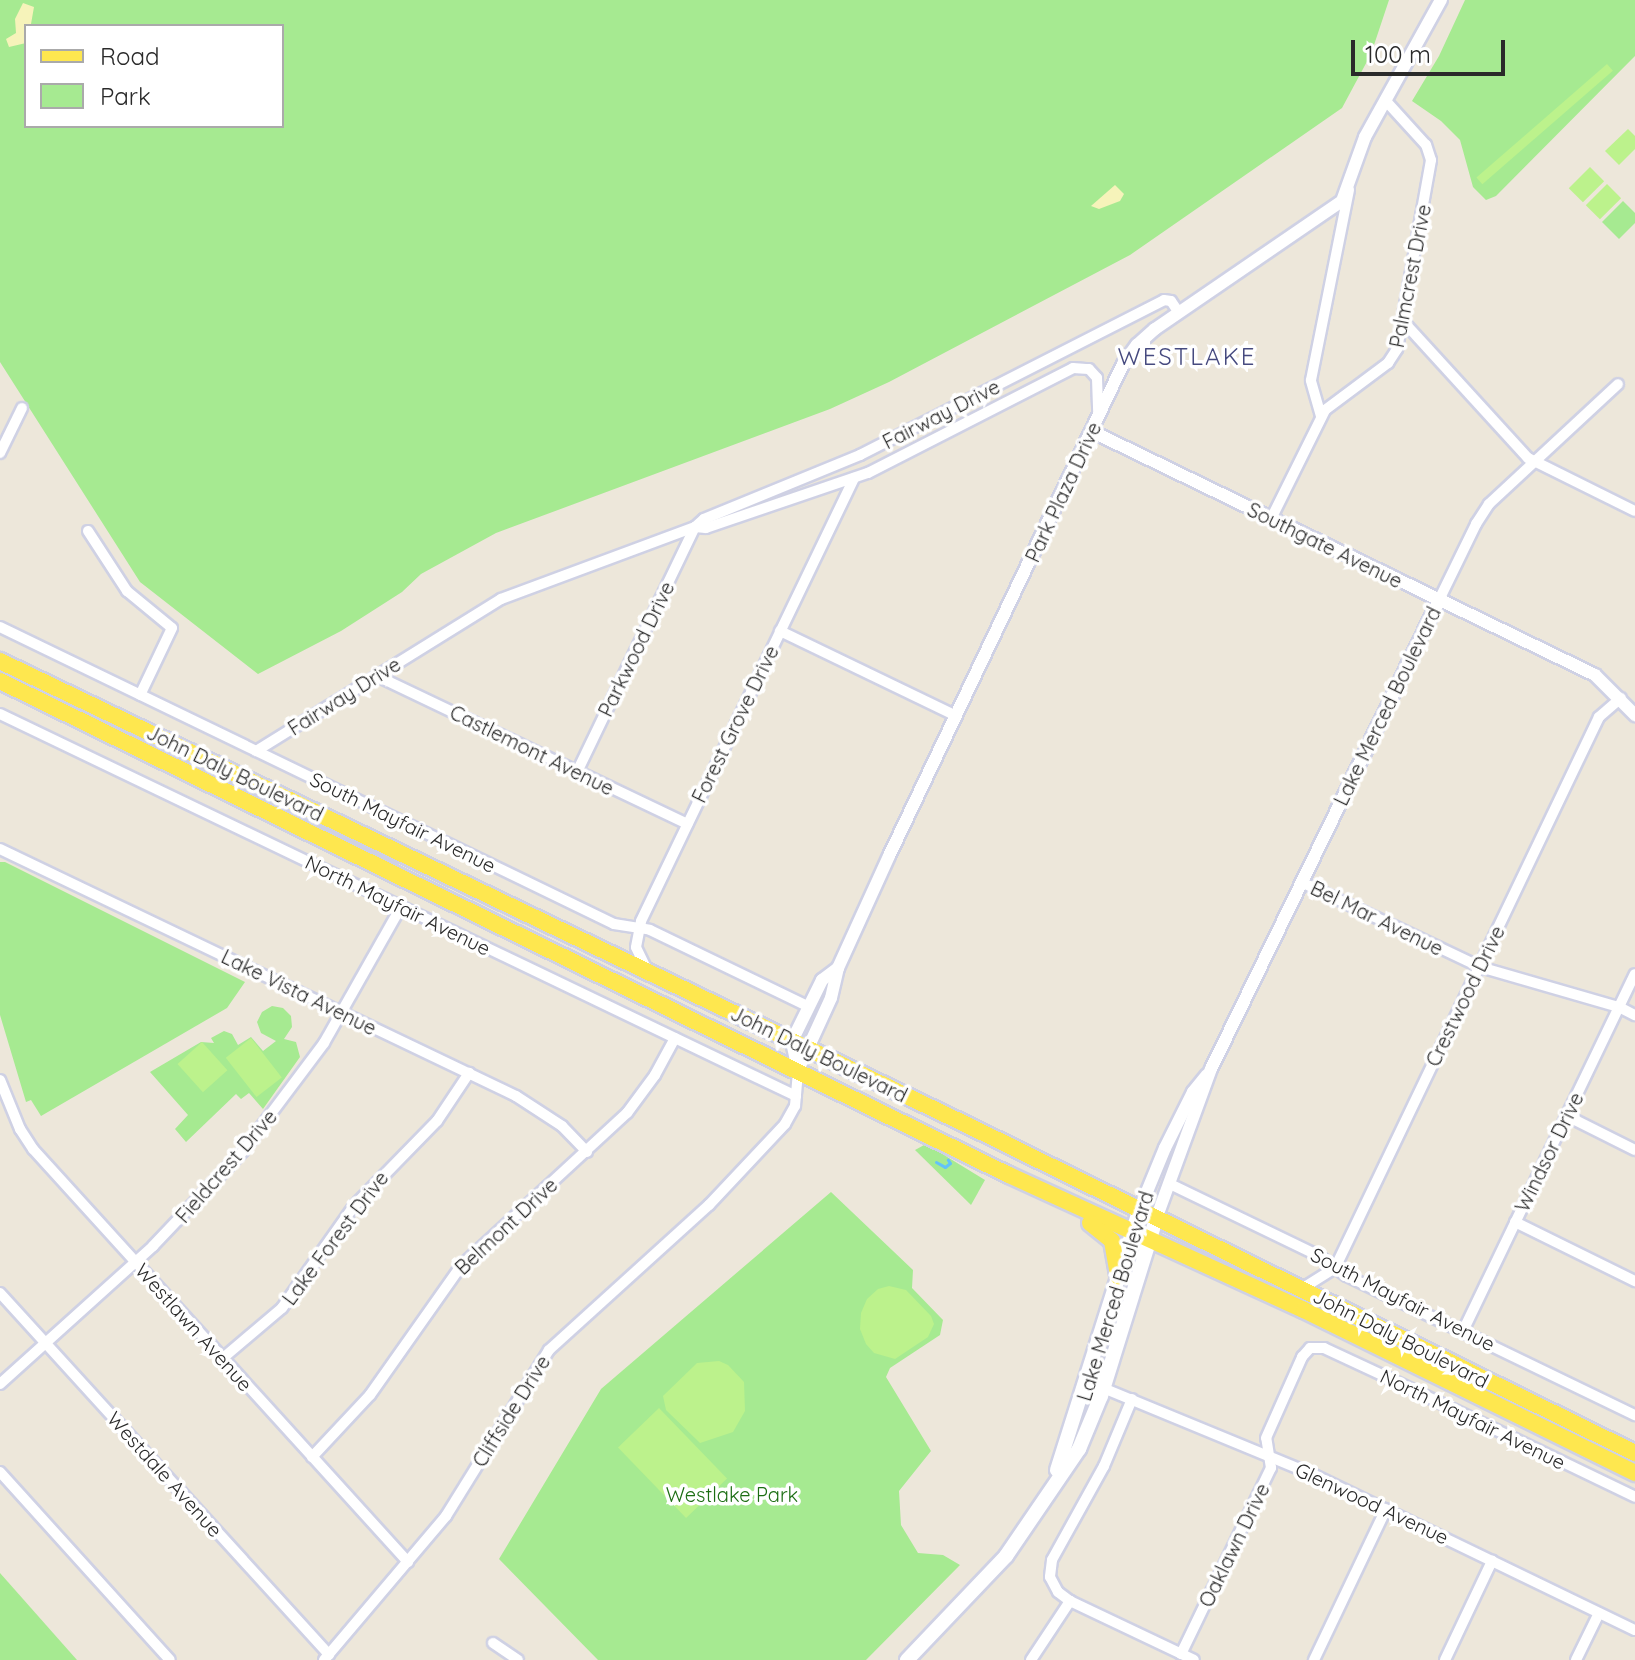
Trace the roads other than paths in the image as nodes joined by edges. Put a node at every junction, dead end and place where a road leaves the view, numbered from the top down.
1 (1441, 0) edge
2 (1385, 100) junction
3 (1350, 184) junction
4 (1179, 313) junction
5 (1402, 320) junction
6 (1618, 384) dead end
7 (22, 408) dead end
8 (1098, 415) junction
9 (1321, 416) junction
10 (1091, 431) junction
11 (0, 453) edge
12 (1535, 462) junction
13 (854, 478) junction
14 (1635, 511) edge
15 (1271, 519) junction
16 (695, 527) junction
17 (88, 531) dead end
18 (1439, 600) junction
19 (0, 627) edge
20 (780, 631) junction
21 (0, 661) edge
22 (377, 676) junction
23 (0, 681) edge
24 (140, 695) junction
25 (1621, 698) junction
26 (0, 714) edge
27 (1635, 715) edge
28 (957, 716) junction
29 (256, 751) junction
30 (577, 772) junction
31 (687, 824) junction
32 (0, 849) edge
33 (1301, 882) junction
34 (401, 907) junction
35 (639, 926) junction
36 (1480, 967) junction
37 (838, 968) junction
38 (648, 972) junction
39 (1635, 974) edge
40 (809, 1007) junction
41 (1619, 1007) junction
42 (343, 1012) junction
43 (1635, 1015) edge
44 (675, 1038) junction
45 (799, 1045) junction
46 (1211, 1069) junction
47 (798, 1070) junction
48 (469, 1073) junction
49 (0, 1080) edge
50 (796, 1096) junction
51 (1567, 1116) junction
52 (1635, 1150) edge
53 (587, 1152) junction
54 (1000, 1169) junction
55 (1170, 1184) junction
56 (1139, 1211) junction
57 (1156, 1219) junction
58 (1515, 1222) junction
59 (1132, 1233) junction
60 (1148, 1241) junction
61 (135, 1262) junction
62 (1335, 1268) junction
63 (1118, 1276) junction
64 (1635, 1281) edge
65 (1303, 1288) junction
66 (0, 1293) edge
67 (1463, 1331) junction
68 (46, 1343) junction
69 (1310, 1348) joint
70 (223, 1358) junction
71 (1092, 1365) junction
72 (0, 1384) edge
73 (1103, 1388) junction
74 (1132, 1399) junction
75 (1635, 1415) edge
76 (1077, 1417) junction
77 (1635, 1453) edge
78 (1268, 1455) junction
79 (312, 1457) junction
80 (0, 1472) edge
81 (1635, 1473) edge
82 (1052, 1485) junction
83 (1635, 1497) edge
84 (1386, 1509) junction
85 (1492, 1561) junction
86 (408, 1562) junction
87 (1070, 1601) junction
88 (1599, 1613) junction
89 (1635, 1630) edge
90 (493, 1643) dead end
91 (1181, 1654) junction
92 (327, 1658) edge
93 (170, 1660) edge
94 (518, 1660) edge
95 (907, 1660) edge
96 (1031, 1660) edge
97 (1194, 1660) edge
98 (1314, 1660) edge
99 (1445, 1660) edge
100 (1576, 1660) edge

1 - 2 street, Park Plaza Drive
2 - 3 street, Park Plaza Drive
2 - 5 street, Palmcrest Drive
3 - 4 street, Park Plaza Drive
3 - 9 street
4 - 8 street, Park Plaza Drive
4 - 16 street, Fairway Drive
5 - 9 street, Palmcrest Drive
5 - 12 street
6 - 12 street, Lake Merced Boulevard
7 - 11 street
8 - 10 street, Park Plaza Drive
8 - 13 street, Fairway Drive
9 - 15 street, Palmcrest Drive
10 - 15 street, Southgate Avenue
10 - 28 street, Park Plaza Drive
12 - 14 street
12 - 18 street, Lake Merced Boulevard
13 - 16 street, Fairway Drive
13 - 20 street, Forest Grove Drive
15 - 18 street, Southgate Avenue
16 - 22 street, Fairway Drive
16 - 30 street, Parkwood Drive
17 - 24 street
18 - 25 street, Southgate Avenue
18 - 33 street, Lake Merced Boulevard
19 - 24 street, South Mayfair Avenue
20 - 28 street
20 - 31 street, Forest Grove Drive
21 - 38 main road, John Daly Boulevard
22 - 29 street, Fairway Drive
22 - 30 street, Castlemont Avenue
23 - 47 main road, John Daly Boulevard
24 - 29 street, South Mayfair Avenue
25 - 27 street, Southgate Avenue
25 - 36 street, Crestwood Drive
26 - 34 street, North Mayfair Avenue
28 - 37 street, Park Plaza Drive
29 - 35 street, South Mayfair Avenue
30 - 31 street, Castlemont Avenue
31 - 35 street, Forest Grove Drive
32 - 42 street, Lake Vista Avenue
33 - 36 street, Bel Mar Avenue
33 - 46 street, Lake Merced Boulevard
34 - 42 street, Fieldcrest Drive
34 - 44 street, North Mayfair Avenue
35 - 38 street
35 - 40 street, South Mayfair Avenue
36 - 41 street, Bel Mar Avenue
36 - 62 street, Crestwood Drive
37 - 40 street, Park Plaza Drive
37 - 45 street, Park Plaza Drive
38 - 45 main road, John Daly Boulevard
39 - 41 street, Windsor Drive
40 - 45 street, Park Plaza Drive
41 - 43 street, Bel Mar Avenue
41 - 51 street, Windsor Drive
42 - 48 street, Lake Vista Avenue
42 - 61 street, Fieldcrest Drive
44 - 50 street, North Mayfair Avenue
44 - 53 street, Belmont Drive
45 - 47 street, Park Plaza Drive
45 - 56 main road, John Daly Boulevard
46 - 55 street, Lake Merced Boulevard
46 - 56 street, Lake Merced Boulevard
47 - 50 street, Cliffside Drive
47 - 54 main road, John Daly Boulevard
48 - 53 street, Lake Vista Avenue
48 - 70 street, Lake Forest Drive
49 - 61 street, Westlawn Avenue
50 - 86 street, Cliffside Drive
51 - 52 street
51 - 58 street, Windsor Drive
53 - 79 street, Belmont Drive
54 - 59 main road, John Daly Boulevard
54 - 63 main road
55 - 57 street, Lake Merced Boulevard
55 - 62 street, South Mayfair Avenue
56 - 57 main road, John Daly Boulevard
56 - 59 main road, Lake Merced Boulevard
57 - 60 main road, Lake Merced Boulevard
57 - 65 main road, John Daly Boulevard
58 - 64 street
58 - 67 street, Windsor Drive
59 - 60 main road, John Daly Boulevard
59 - 63 main road, Lake Merced Boulevard
60 - 73 main road, Lake Merced Boulevard
60 - 81 main road, John Daly Boulevard
61 - 68 street, Fieldcrest Drive
61 - 70 street, Westlawn Avenue
62 - 65 street
62 - 67 street, South Mayfair Avenue
63 - 71 main road, Lake Merced Boulevard
65 - 77 main road, John Daly Boulevard
66 - 68 street, Westdale Avenue
67 - 75 street, South Mayfair Avenue
68 - 72 street, Fieldcrest Drive
68 - 92 street, Westdale Avenue
69 - 78 street, Oaklawn Drive
69 - 83 street, North Mayfair Avenue
70 - 79 street, Westlawn Avenue
71 - 73 main road
71 - 76 main road, Lake Merced Boulevard
73 - 74 street, Glenwood Avenue
73 - 76 main road
73 - 82 main road, Lake Merced Boulevard
74 - 78 street, Glenwood Avenue
74 - 87 street
76 - 82 main road, Lake Merced Boulevard
78 - 84 street, Glenwood Avenue
78 - 91 street, Oaklawn Drive
79 - 86 street, Westlawn Avenue
80 - 93 street
82 - 95 main road, Lake Merced Boulevard
84 - 85 street, Glenwood Avenue
84 - 98 street
85 - 88 street, Glenwood Avenue
85 - 99 street
86 - 92 street, Cliffside Drive
87 - 91 street
87 - 96 street
88 - 89 street, Glenwood Avenue
88 - 100 street
90 - 94 street
91 - 97 street

